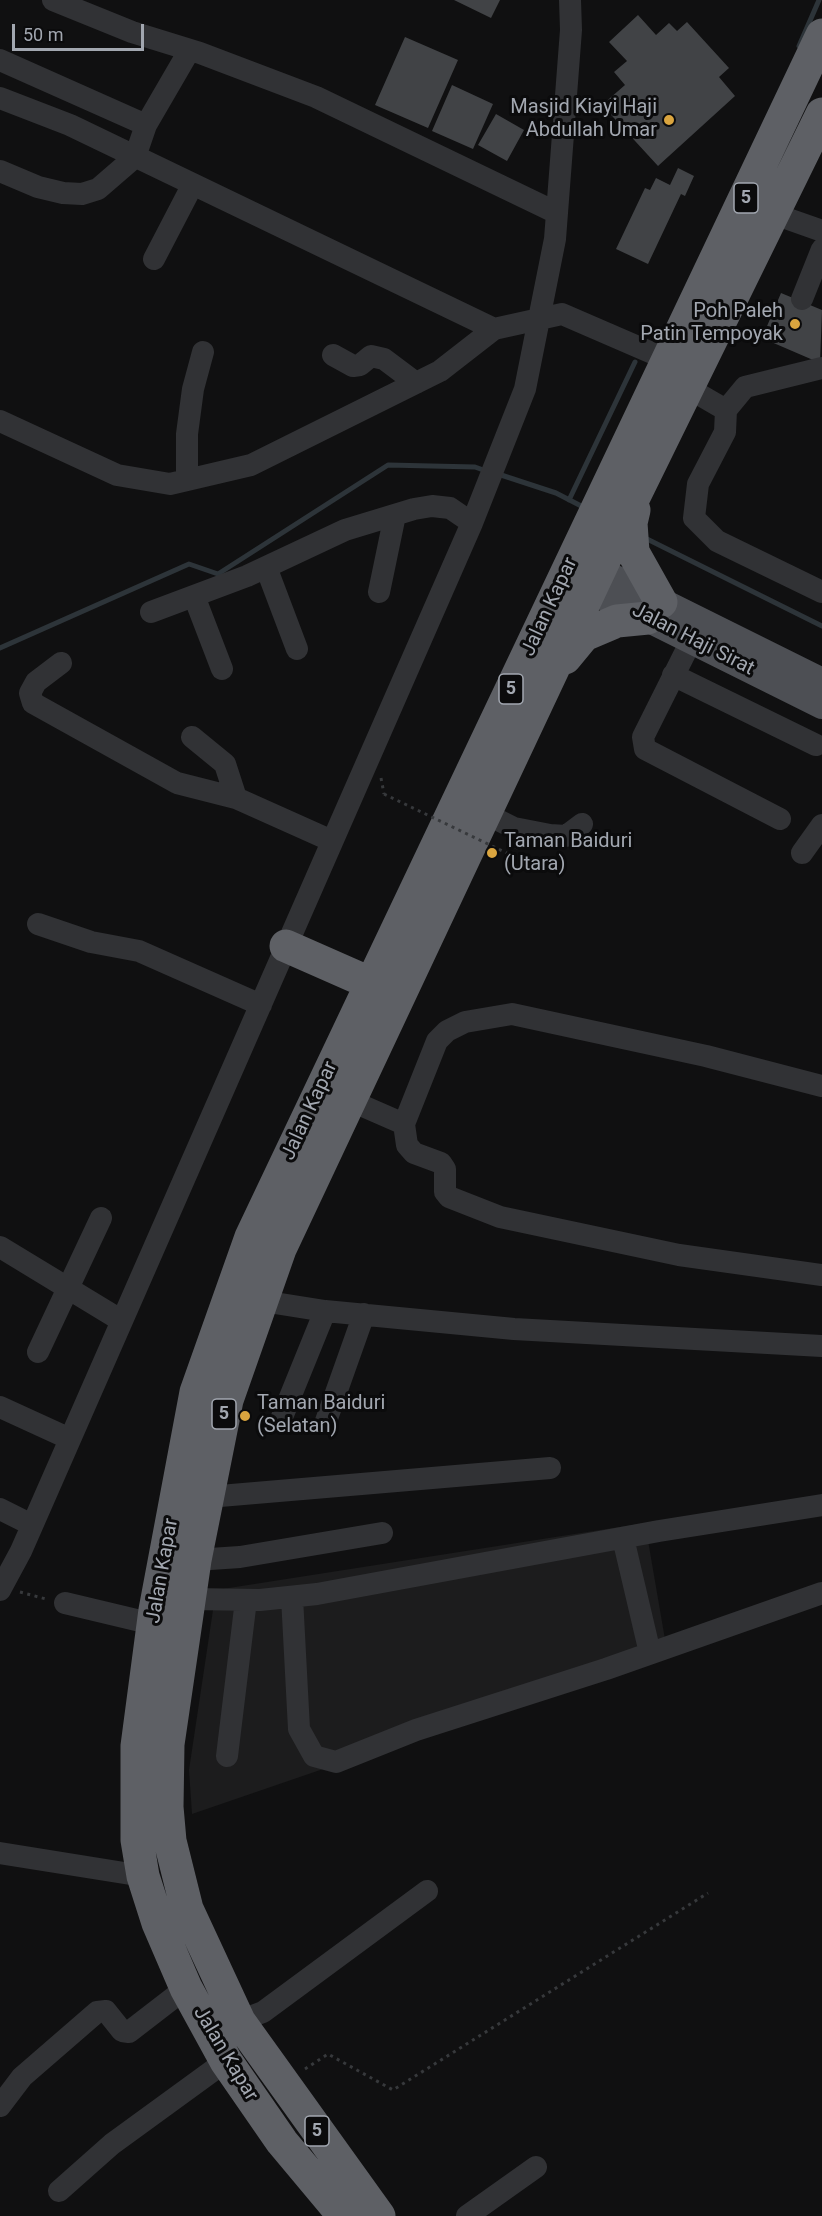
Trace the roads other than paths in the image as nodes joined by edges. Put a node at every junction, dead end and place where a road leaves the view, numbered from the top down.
1 (53, 0) edge
2 (570, 0) edge
3 (822, 35) edge
4 (189, 51) junction
5 (0, 60) edge
6 (0, 98) edge
7 (822, 114) edge
8 (146, 125) junction
9 (135, 157) junction
10 (0, 171) edge
11 (193, 184) junction
12 (557, 213) junction
13 (774, 214) junction
14 (822, 231) edge
15 (822, 249) edge
16 (154, 259) dead end
17 (802, 299) dead end
18 (540, 319) junction
19 (494, 329) junction
20 (203, 352) dead end
21 (333, 355) dead end
22 (666, 359) junction
23 (822, 368) edge
24 (416, 383) junction
25 (688, 388) junction
26 (726, 410) junction
27 (0, 421) edge
28 (188, 480) junction
29 (395, 515) junction
30 (472, 523) junction
31 (606, 538) junction
32 (266, 567) junction
33 (821, 590) edge
34 (379, 592) dead end
35 (194, 596) junction
36 (655, 610) junction
37 (151, 612) dead end
38 (692, 639) junction
39 (297, 648) dead end
40 (62, 663) dead end
41 (222, 669) dead end
42 (674, 675) junction
43 (549, 678) junction
44 (822, 682) edge
45 (822, 705) edge
46 (192, 737) dead end
47 (816, 745) dead end
48 (236, 798) junction
49 (472, 808) junction
50 (780, 819) dead end
51 (582, 824) dead end
52 (822, 825) edge
53 (332, 841) junction
54 (802, 853) dead end
55 (38, 924) dead end
56 (299, 952) junction
57 (358, 978) junction
58 (261, 1005) junction
59 (822, 1086) edge
60 (350, 1100) junction
61 (404, 1124) junction
62 (101, 1218) dead end
63 (0, 1247) edge
64 (822, 1275) edge
65 (68, 1288) junction
66 (262, 1301) junction
67 (325, 1311) junction
68 (364, 1314) junction
69 (122, 1321) junction
70 (822, 1346) edge
71 (38, 1352) dead end
72 (0, 1407) edge
73 (282, 1417) dead end
74 (326, 1421) dead end
75 (70, 1439) junction
76 (550, 1467) dead end
77 (208, 1497) junction
78 (822, 1505) edge
79 (0, 1509) edge
80 (32, 1525) junction
81 (382, 1533) dead end
82 (623, 1538) junction
83 (195, 1560) junction
84 (0, 1588) edge
85 (822, 1593) edge
86 (292, 1597) junction
87 (189, 1599) junction
88 (246, 1600) junction
89 (65, 1603) road end
90 (153, 1624) junction
91 (650, 1653) junction
92 (228, 1756) dead end
93 (0, 1853) edge
94 (143, 1876) junction
95 (427, 1891) dead end
96 (186, 1988) junction
97 (239, 2021) junction
98 (226, 2061) junction
99 (0, 2106) edge
100 (536, 2167) dead end
101 (59, 2191) dead end
102 (338, 2214) edge
103 (378, 2216) edge
104 (467, 2216) edge

1 - 4 street
2 - 12 street
3 - 22 highway, Jalan Kapar / 5
4 - 8 street
4 - 12 street
5 - 8 street
6 - 9 street
7 - 13 highway, Jalan Kapar / 5
8 - 9 street
9 - 10 street
9 - 11 street
11 - 16 street
11 - 19 street
12 - 18 street
13 - 14 street
13 - 25 highway, Jalan Kapar / 5
15 - 17 street
18 - 19 street
18 - 22 street
18 - 30 street
19 - 24 street
20 - 28 street
21 - 24 street
22 - 31 highway, Jalan Kapar / 5
23 - 26 street
24 - 28 street
25 - 26 street
25 - 31 highway, Jalan Kapar / 5
26 - 33 street
27 - 28 street
29 - 30 street
29 - 32 street
29 - 34 street
30 - 53 street
31 - 36 highway
31 - 36 main road, Jalan Haji Sirat
31 - 43 highway, Jalan Kapar / 5
31 - 49 highway, Jalan Kapar / 5
32 - 35 street
32 - 39 street
35 - 37 street
35 - 41 street
36 - 38 main road, Jalan Haji Sirat
36 - 43 highway
36 - 44 main road, Jalan Haji Sirat
38 - 42 street
38 - 45 main road, Jalan Haji Sirat
40 - 48 street
42 - 47 street
42 - 50 street
43 - 49 highway, Jalan Kapar / 5
46 - 48 street
48 - 53 street
49 - 51 street
49 - 57 highway, Jalan Kapar / 5
49 - 60 highway, Jalan Kapar / 5
52 - 54 street
53 - 56 street
55 - 58 street
56 - 57 highway
56 - 58 street
57 - 90 highway, Jalan Kapar / 5
58 - 69 street
59 - 61 street
60 - 61 street
60 - 66 highway, Jalan Kapar / 5
61 - 64 street
62 - 65 street
63 - 65 street
65 - 69 street
65 - 71 street
66 - 67 street
66 - 77 highway, Jalan Kapar / 5
67 - 68 street
67 - 73 street
68 - 70 street
68 - 74 street
69 - 75 street
72 - 75 street
75 - 80 street
76 - 77 street
77 - 83 highway, Jalan Kapar / 5
78 - 82 street
79 - 80 street
80 - 84 street
81 - 83 street
82 - 86 street
82 - 91 street
83 - 87 highway, Jalan Kapar / 5
85 - 91 street
86 - 88 street
86 - 91 street
87 - 88 street
87 - 97 highway, Jalan Kapar / 5
88 - 92 street
89 - 90 street
90 - 94 highway, Jalan Kapar / 5
93 - 94 street
94 - 96 highway, Jalan Kapar / 5
95 - 97 street
96 - 98 highway, Jalan Kapar / 5
96 - 99 street
97 - 103 highway, Jalan Kapar / 5
98 - 101 street
98 - 102 highway, Jalan Kapar / 5
100 - 104 street

